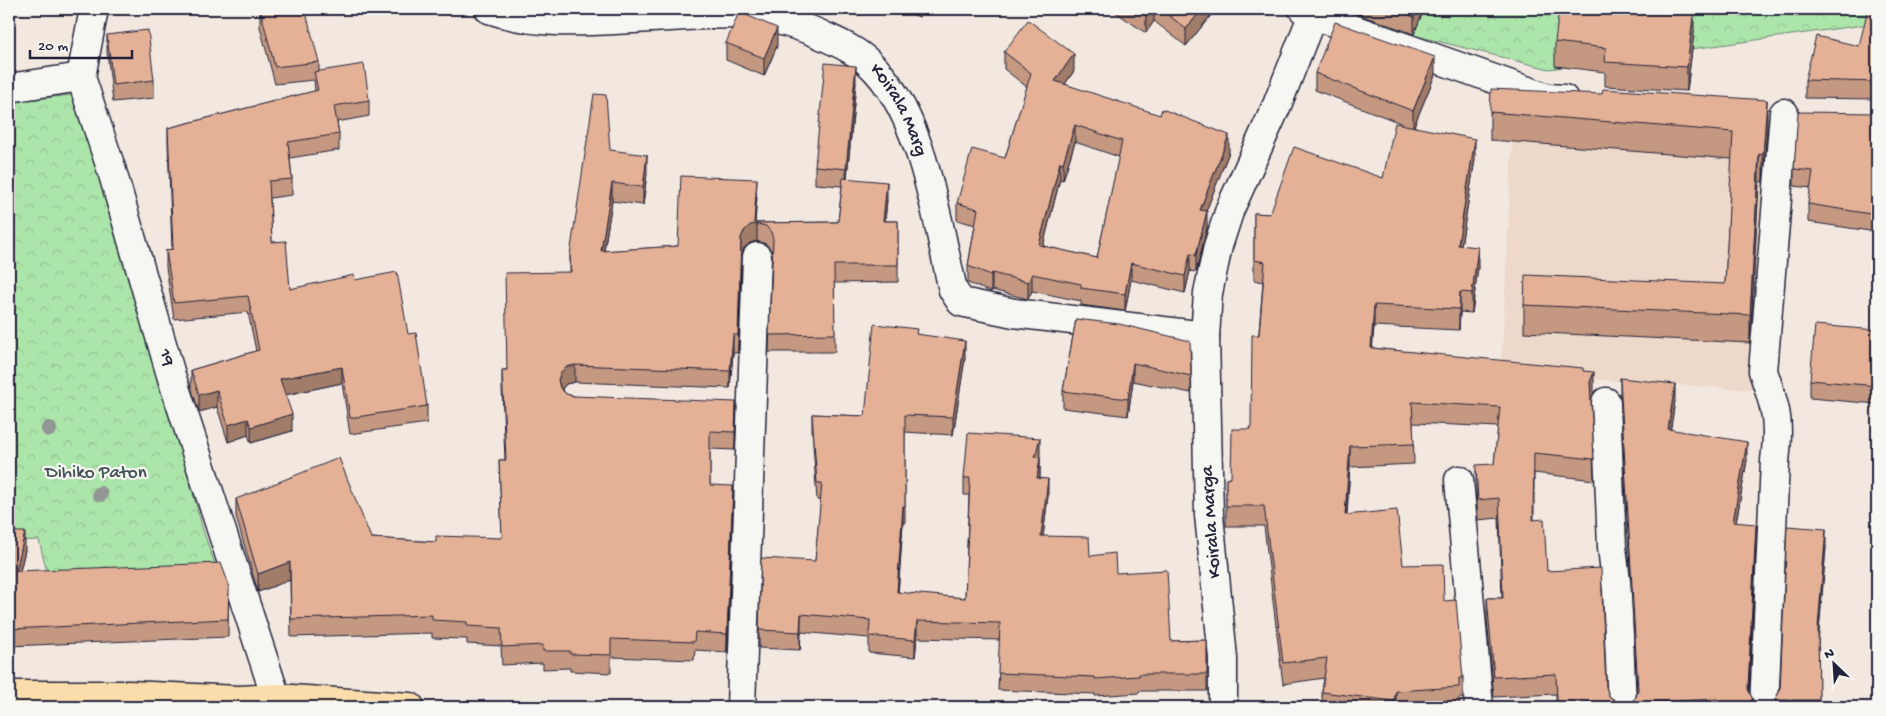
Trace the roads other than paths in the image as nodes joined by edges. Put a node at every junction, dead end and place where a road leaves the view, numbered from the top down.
1 (94, 9) edge
2 (488, 9) edge
3 (746, 11) edge
4 (1310, 11) edge
5 (806, 18) edge
6 (81, 77) junction
7 (9, 88) edge
8 (1588, 100) edge
9 (1754, 111) edge
10 (1784, 113) junction
11 (1812, 114) edge
12 (758, 257) dead end
13 (1204, 336) junction
14 (1606, 402) dead end
15 (722, 404) edge
16 (752, 405) junction
17 (1459, 480) dead end
18 (9, 695) edge
19 (278, 703) edge
20 (410, 707) edge
21 (740, 707) edge
22 (1223, 707) edge
23 (1479, 707) edge
24 (1622, 707) edge
25 (1764, 707) edge

1 - 6 street
2 - 3 street, Koirala Marg
3 - 5 street, Koirala Marg
4 - 8 street
4 - 13 street, Koirala Marga
5 - 13 street, Koirala Marg
6 - 7 street
6 - 19 street, 19
9 - 10 street
10 - 11 street
10 - 25 street
12 - 16 street
13 - 22 street, Koirala Marga
14 - 24 street
15 - 16 street
16 - 21 street
17 - 23 street
18 - 19 main road
19 - 20 main road

